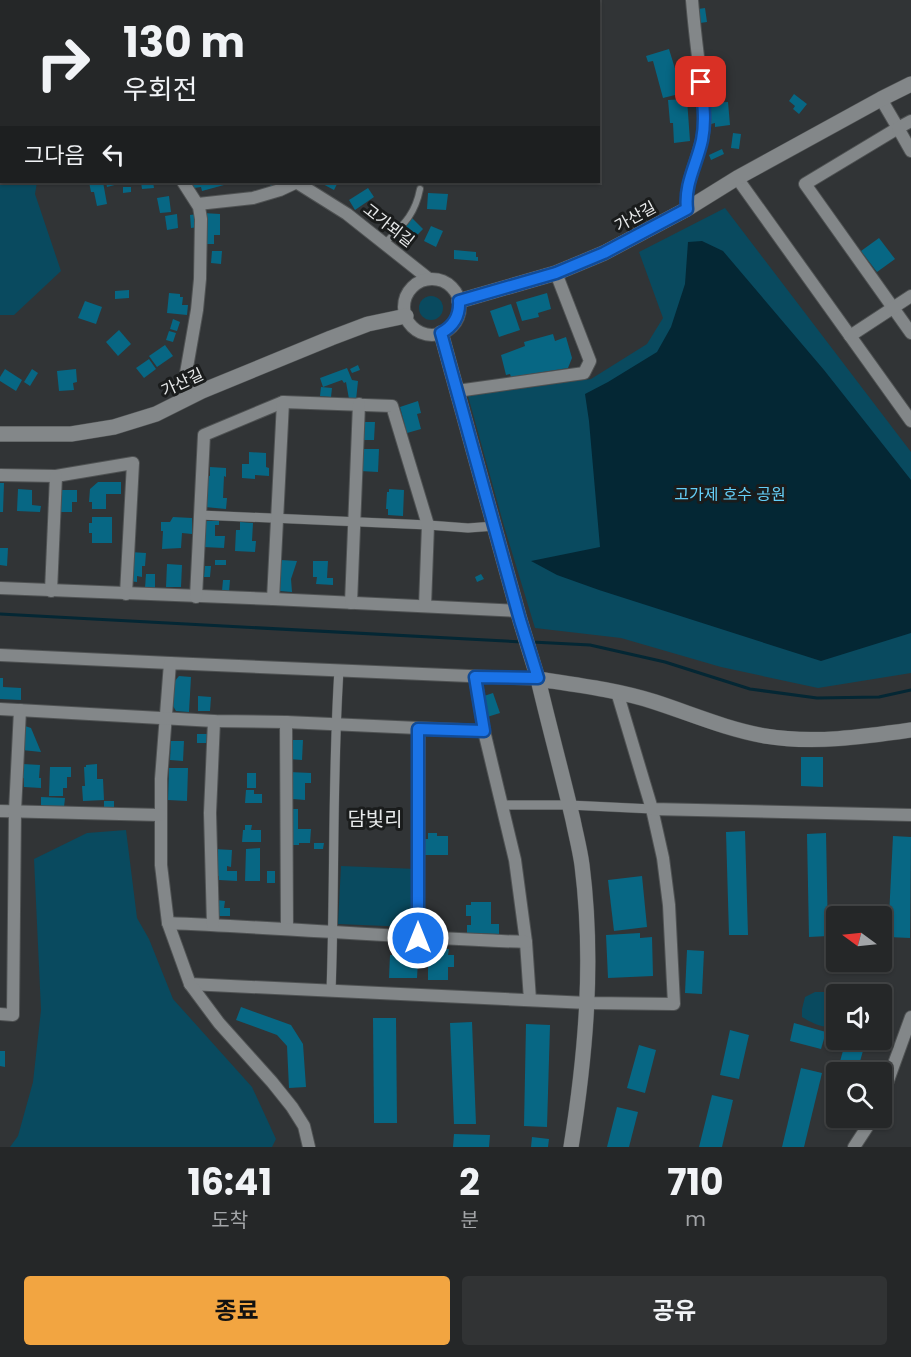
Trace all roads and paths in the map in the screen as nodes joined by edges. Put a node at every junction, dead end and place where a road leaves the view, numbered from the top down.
1 (692, 0) edge
2 (911, 84) edge
3 (880, 99) junction
4 (911, 121) edge
5 (898, 128) junction
6 (911, 151) edge
7 (737, 178) junction
8 (184, 183) edge
9 (294, 183) edge
10 (298, 183) edge
11 (420, 189) dead end
12 (198, 204) junction
13 (687, 209) junction
14 (385, 243) junction
15 (556, 273) junction
16 (429, 279) junction
17 (911, 296) edge
18 (459, 301) junction
19 (893, 308) junction
20 (406, 316) junction
21 (441, 333) junction
22 (911, 333) edge
23 (850, 336) junction
24 (457, 391) junction
25 (202, 392) junction
26 (283, 402) junction
27 (359, 404) junction
28 (911, 421) edge
29 (0, 434) edge
30 (0, 475) edge
31 (56, 476) junction
32 (200, 515) junction
33 (277, 518) junction
34 (355, 522) junction
35 (428, 525) junction
36 (495, 526) junction
37 (0, 588) edge
38 (51, 591) junction
39 (126, 594) junction
40 (196, 597) junction
41 (273, 599) junction
42 (351, 603) junction
43 (425, 606) junction
44 (519, 616) junction
45 (0, 655) edge
46 (170, 663) junction
47 (339, 670) junction
48 (536, 672) junction
49 (475, 677) junction
50 (617, 692) junction
51 (0, 709) edge
52 (20, 710) junction
53 (165, 718) junction
54 (214, 721) junction
55 (286, 722) junction
56 (335, 725) junction
57 (418, 729) junction
58 (911, 730) edge
59 (484, 731) junction
60 (503, 805) junction
61 (569, 805) junction
62 (652, 809) junction
63 (0, 811) edge
64 (15, 812) junction
65 (160, 815) junction
66 (911, 815) edge
67 (168, 923) junction
68 (213, 925) junction
69 (287, 929) junction
70 (334, 932) junction
71 (418, 938) junction
72 (526, 942) junction
73 (190, 984) junction
74 (331, 992) junction
75 (530, 1000) junction
76 (588, 1003) junction
77 (0, 1014) edge
78 (911, 1017) edge
79 (892, 1069) edge
80 (866, 1128) edge
81 (309, 1147) edge
82 (571, 1147) edge
83 (854, 1147) edge

1 - 13 street
2 - 3 street, 가산길
3 - 5 street
3 - 7 street, 가산길
4 - 5 street
5 - 6 street
5 - 19 street
7 - 13 street, 가산길
7 - 23 street
8 - 12 street
9 - 12 street
10 - 14 street, 고가뫼길
11 - 14 lane
12 - 25 street
13 - 15 street, 가산길
14 - 16 street, 고가뫼길
15 - 18 street, 가산길
15 - 24 street
16 - 18 street
16 - 20 street
17 - 19 street
18 - 21 street
19 - 22 street
19 - 23 street
20 - 21 street
20 - 25 street, 가산길
21 - 24 street
23 - 28 street
24 - 36 street
25 - 29 street, 가산길
26 - 27 street
26 - 32 street
26 - 33 street
27 - 34 street
27 - 35 street
30 - 31 street
31 - 38 street
31 - 39 street
32 - 33 street
32 - 40 street
33 - 34 street
33 - 41 street
34 - 35 street
34 - 42 street
35 - 36 street
35 - 43 street
36 - 44 street
37 - 38 street
38 - 39 street
39 - 40 street
40 - 41 street
41 - 42 street
42 - 43 street
43 - 44 street
44 - 48 street
45 - 46 street
46 - 47 street
46 - 53 street
47 - 49 street
47 - 56 street
48 - 49 street
48 - 50 street
48 - 61 street
49 - 59 street
50 - 58 street
50 - 62 street
51 - 52 street
52 - 53 street
52 - 64 street
53 - 54 street
53 - 65 street
54 - 55 street
54 - 68 street
55 - 56 street
55 - 69 street
56 - 57 street
56 - 70 street
57 - 59 street
57 - 71 street
59 - 60 street
60 - 61 street
60 - 72 street
61 - 62 street
61 - 76 street
62 - 66 street
62 - 76 street
63 - 64 street
64 - 65 street
64 - 77 street
65 - 67 street
67 - 68 street
67 - 73 street
68 - 69 street
69 - 70 street
70 - 71 street
70 - 74 street
71 - 72 street
72 - 75 street
73 - 74 street
73 - 81 street
74 - 75 street
75 - 76 street
76 - 82 street
78 - 79 street
80 - 83 street

